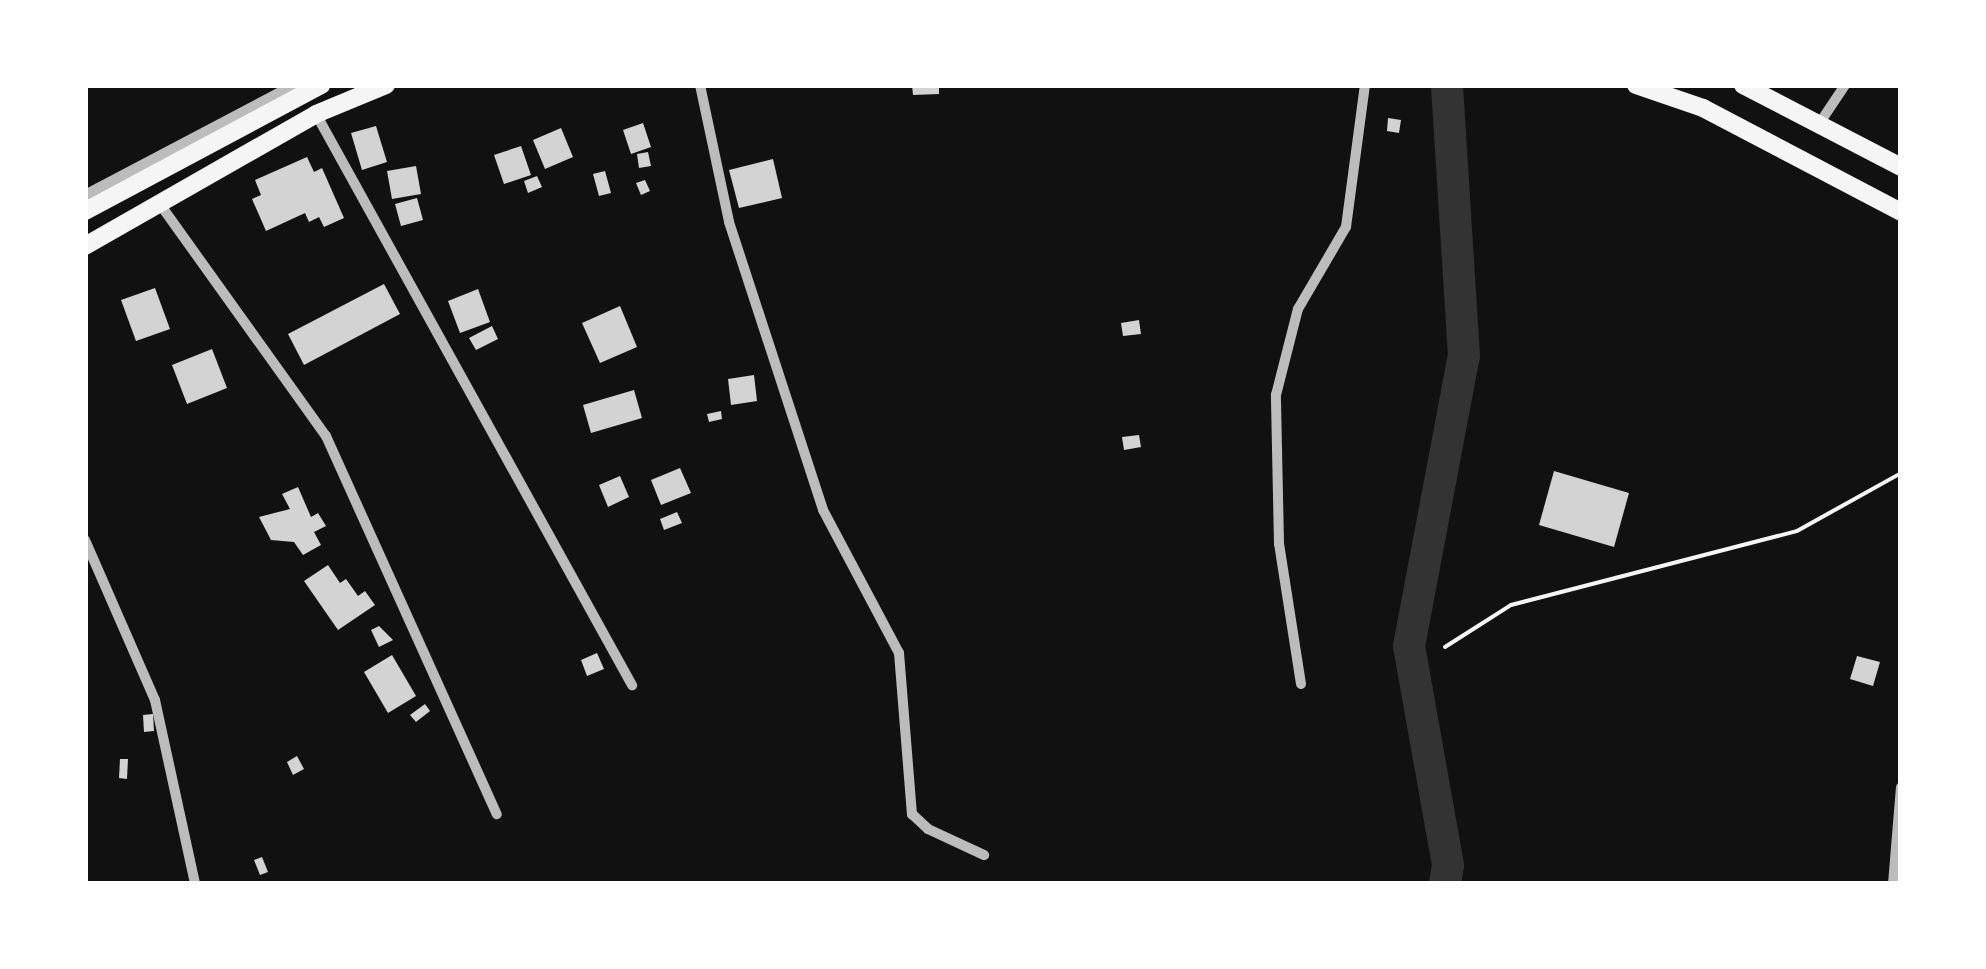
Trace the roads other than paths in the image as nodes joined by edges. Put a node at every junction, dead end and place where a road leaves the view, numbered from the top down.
1 (294, 85) edge
2 (322, 85) edge
3 (386, 85) edge
4 (700, 85) edge
5 (1365, 85) edge
6 (1636, 85) edge
7 (1743, 85) edge
8 (1845, 85) edge
9 (316, 114) junction
10 (1817, 128) junction
11 (1901, 166) edge
12 (85, 195) edge
13 (162, 206) junction
14 (85, 211) edge
15 (1901, 212) edge
16 (85, 246) edge
17 (85, 540) edge
18 (1301, 684) dead end
19 (632, 685) dead end
20 (1901, 786) edge
21 (497, 814) dead end
22 (984, 856) dead end
23 (195, 884) edge
24 (1892, 884) edge

1 - 12 street
2 - 14 main road
3 - 9 main road
4 - 22 street
5 - 18 street
6 - 15 main road
7 - 10 main road
8 - 10 street
9 - 13 main road
9 - 19 street
10 - 11 main road
13 - 16 main road
13 - 21 street
17 - 23 street
20 - 24 street

